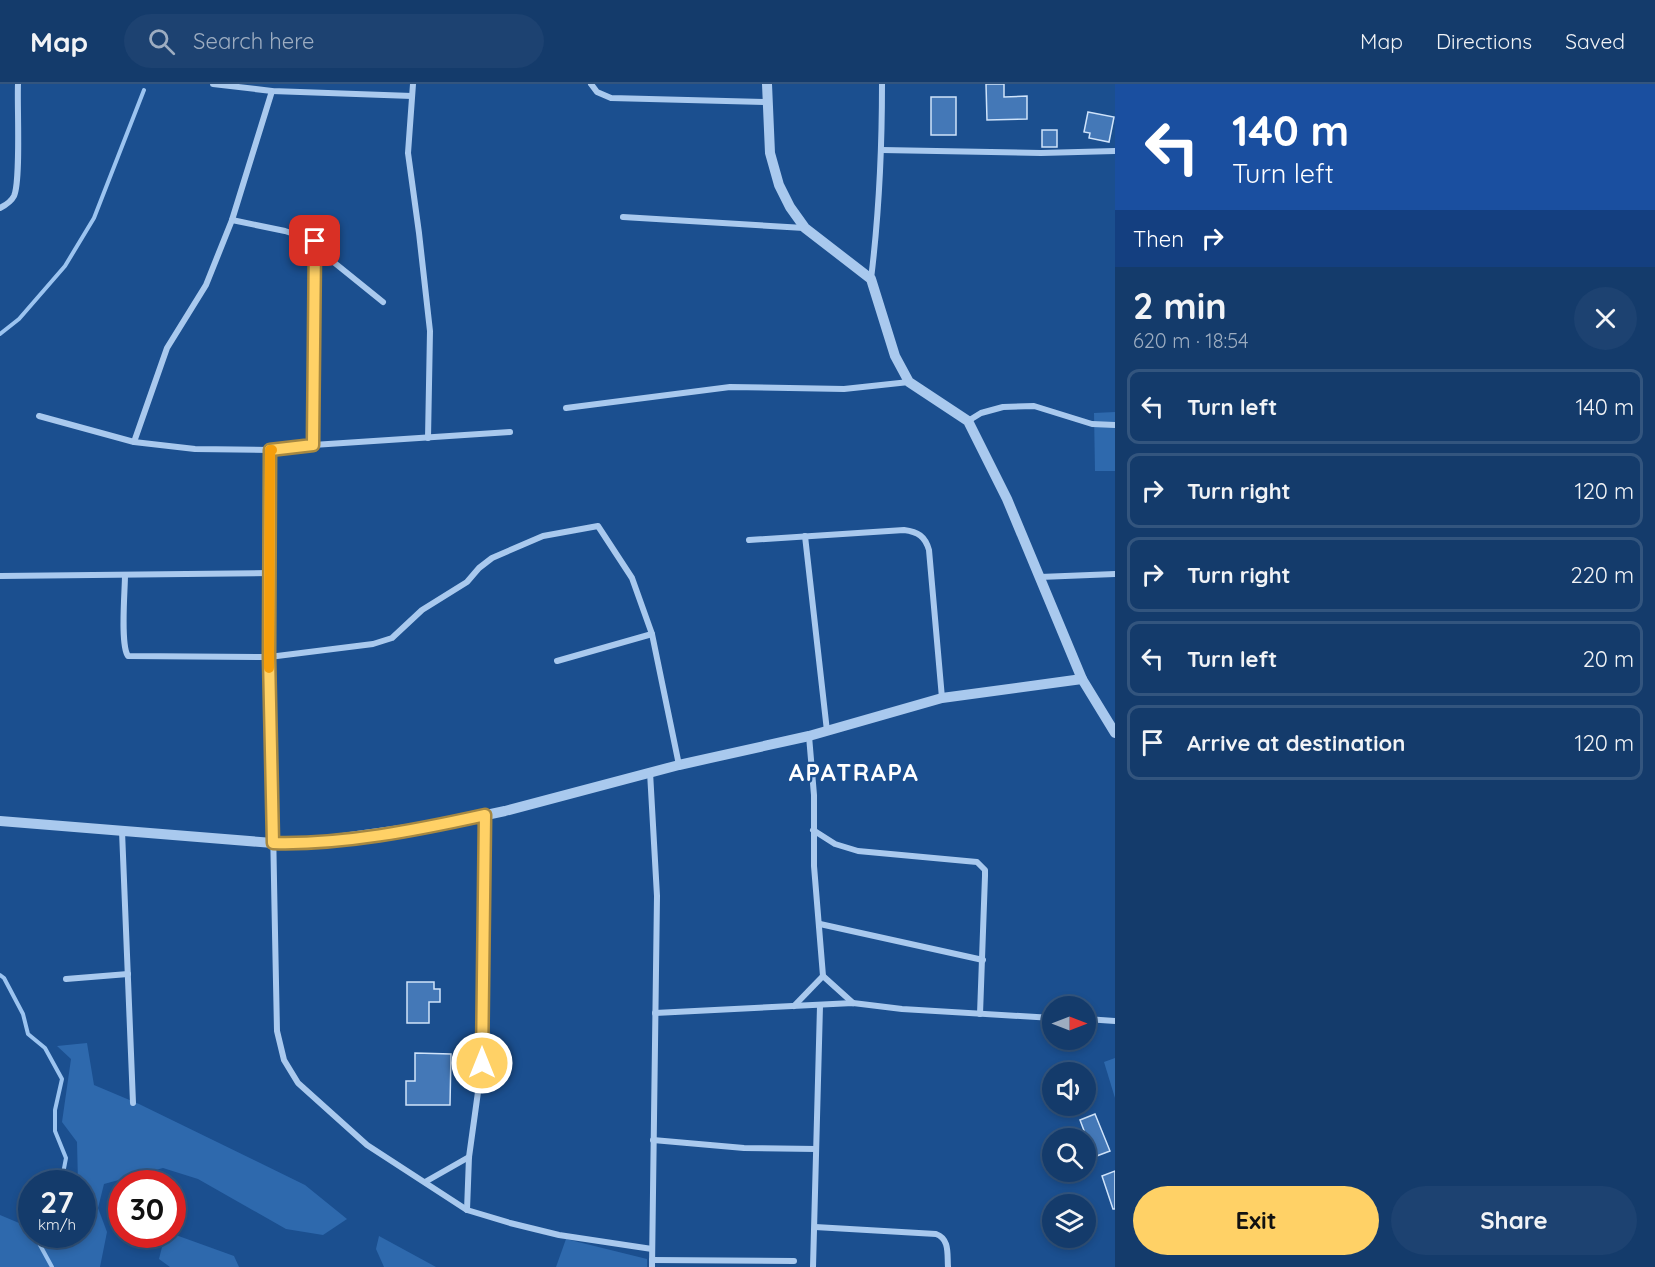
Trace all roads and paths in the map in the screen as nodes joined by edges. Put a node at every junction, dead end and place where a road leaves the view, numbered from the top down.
1 (18, 84) edge
2 (213, 84) edge
3 (413, 84) edge
4 (591, 84) edge
5 (767, 84) edge
6 (882, 84) edge
7 (272, 91) junction
8 (412, 96) junction
9 (767, 102) junction
10 (882, 150) junction
11 (1115, 151) edge
12 (0, 208) edge
13 (622, 217) dead end
14 (232, 220) junction
15 (805, 228) junction
16 (315, 241) junction
17 (871, 279) junction
18 (382, 302) dead end
19 (909, 382) junction
20 (566, 408) dead end
21 (39, 416) dead end
22 (968, 421) junction
23 (1115, 425) edge
24 (510, 432) dead end
25 (428, 438) junction
26 (134, 442) junction
27 (313, 445) junction
28 (270, 450) junction
29 (805, 536) junction
30 (749, 540) dead end
31 (269, 573) junction
32 (1115, 574) edge
33 (125, 575) junction
34 (0, 576) edge
35 (1040, 578) junction
36 (652, 634) junction
37 (269, 657) junction
38 (557, 661) dead end
39 (1082, 680) junction
40 (942, 698) junction
41 (827, 731) junction
42 (1115, 733) edge
43 (809, 736) junction
44 (679, 765) junction
45 (650, 772) junction
46 (485, 815) junction
47 (0, 821) edge
48 (813, 830) junction
49 (122, 831) junction
50 (273, 843) junction
51 (820, 924) junction
52 (983, 960) junction
53 (128, 974) junction
54 (823, 976) junction
55 (66, 979) dead end
56 (853, 1004) junction
57 (794, 1006) junction
58 (820, 1006) junction
59 (655, 1013) junction
60 (980, 1014) junction
61 (1042, 1017) edge
62 (1096, 1020) edge
63 (1115, 1021) edge
64 (133, 1103) dead end
65 (653, 1140) junction
66 (816, 1149) junction
67 (469, 1157) junction
68 (425, 1182) junction
69 (467, 1210) junction
70 (814, 1227) junction
71 (652, 1249) junction
72 (795, 1261) dead end
73 (652, 1263) edge
74 (813, 1267) edge
75 (948, 1267) edge

1 - 12 street
2 - 7 street
3 - 8 street
4 - 9 street
5 - 9 street
6 - 10 street
7 - 8 street
7 - 14 street
8 - 25 street
9 - 15 street
10 - 11 street
10 - 17 street
13 - 15 street
14 - 16 street
14 - 26 street
15 - 17 street
16 - 18 street
16 - 27 street
17 - 19 street
19 - 20 street
19 - 22 street
21 - 26 street
22 - 23 street
22 - 35 street
24 - 25 street
25 - 27 street
26 - 28 street
27 - 28 street
28 - 31 street
29 - 30 street
29 - 40 street
29 - 41 street
31 - 33 street
31 - 37 street
32 - 35 street
33 - 34 street
33 - 37 street
35 - 39 street
36 - 37 street
36 - 38 street
36 - 44 street
37 - 50 street
39 - 40 street
39 - 42 street
40 - 41 street
41 - 43 street
43 - 44 street
43 - 48 street
44 - 45 street
45 - 46 street
45 - 59 street
46 - 50 street
46 - 67 street
47 - 49 street
48 - 51 street
48 - 52 street
49 - 50 street
49 - 53 street
50 - 68 street
51 - 52 street
51 - 54 street
52 - 60 street
53 - 55 street
53 - 64 street
54 - 56 street
54 - 57 street
56 - 58 street
56 - 60 street
57 - 58 street
57 - 59 street
58 - 66 street
59 - 65 street
60 - 61 street
62 - 63 street
65 - 66 street
65 - 71 street
66 - 70 street
67 - 68 street
67 - 69 street
68 - 69 street
69 - 71 street
70 - 74 street
70 - 75 street
71 - 73 street
72 - 73 street

